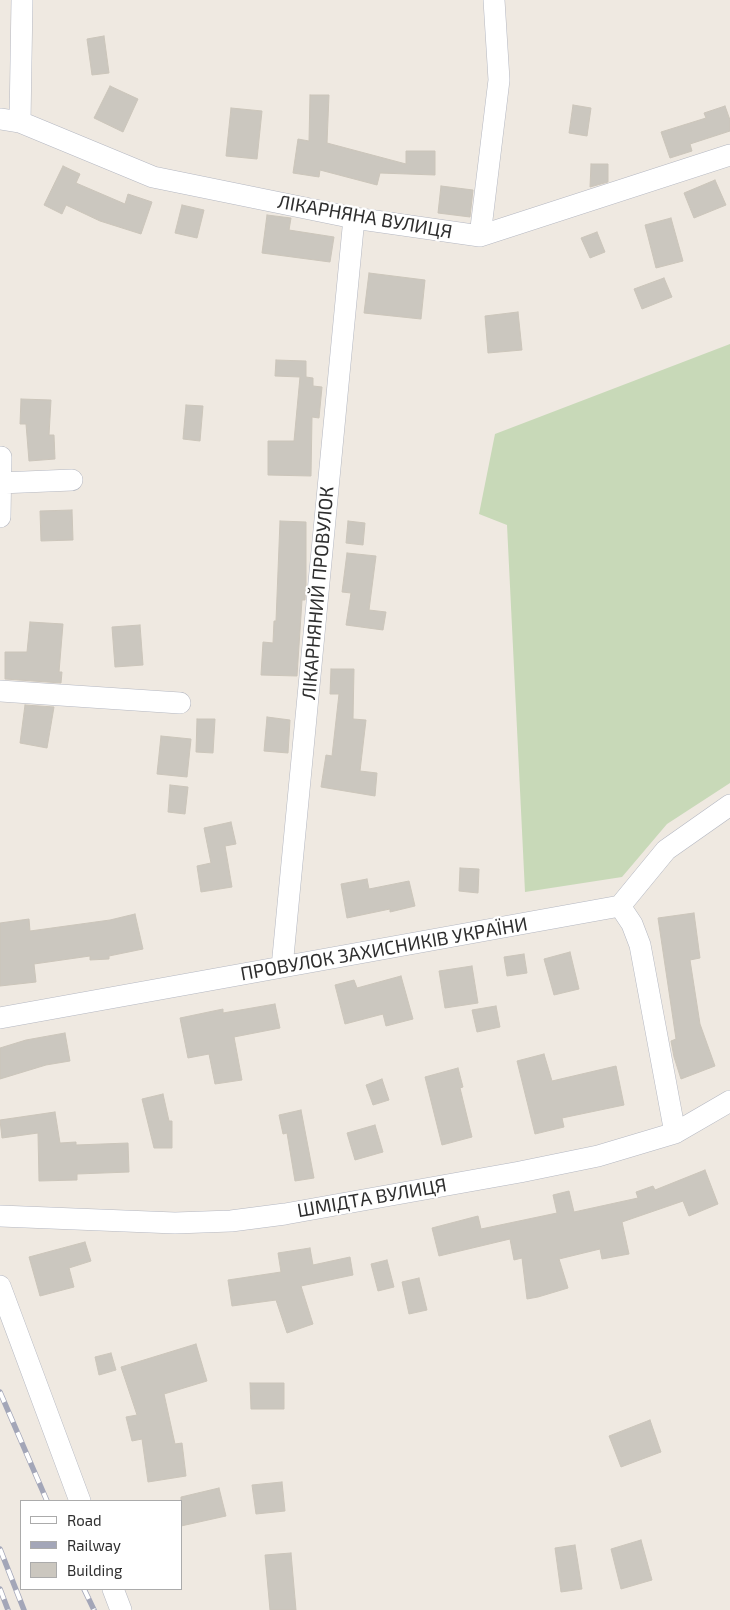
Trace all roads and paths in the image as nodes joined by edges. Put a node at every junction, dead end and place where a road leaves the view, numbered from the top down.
1 (22, 0) edge
2 (494, 0) edge
3 (10, 121) edge
4 (730, 155) edge
5 (354, 218) junction
6 (480, 236) junction
7 (1, 457) dead end
8 (72, 480) dead end
9 (0, 483) edge
10 (0, 517) edge
11 (0, 691) edge
12 (180, 703) dead end
13 (730, 806) edge
14 (620, 906) junction
15 (282, 967) junction
16 (0, 1018) edge
17 (730, 1101) edge
18 (675, 1133) junction
19 (0, 1216) edge
20 (0, 1286) edge
21 (80, 1500) edge
22 (113, 1590) edge
23 (121, 1610) edge

1 - 3 street
2 - 6 street
3 - 5 street, ЛІКАРНЯНА ВУЛИЦЯ
4 - 6 street, ЛІКАРНЯНА ВУЛИЦЯ
5 - 6 street, ЛІКАРНЯНА ВУЛИЦЯ
5 - 15 street, ЛІКАРНЯНИЙ ПРОВУЛОК
7 - 9 street
8 - 9 street
9 - 10 street
11 - 12 street
13 - 14 street
14 - 15 street, ПРОВУЛОК ЗАХИСНИКІВ УКРАЇНИ
14 - 18 street
15 - 16 street, ПРОВУЛОК ЗАХИСНИКІВ УКРАЇНИ
17 - 18 street, ШМІДТА ВУЛИЦЯ
18 - 19 street, ШМІДТА ВУЛИЦЯ
20 - 21 street
22 - 23 street

